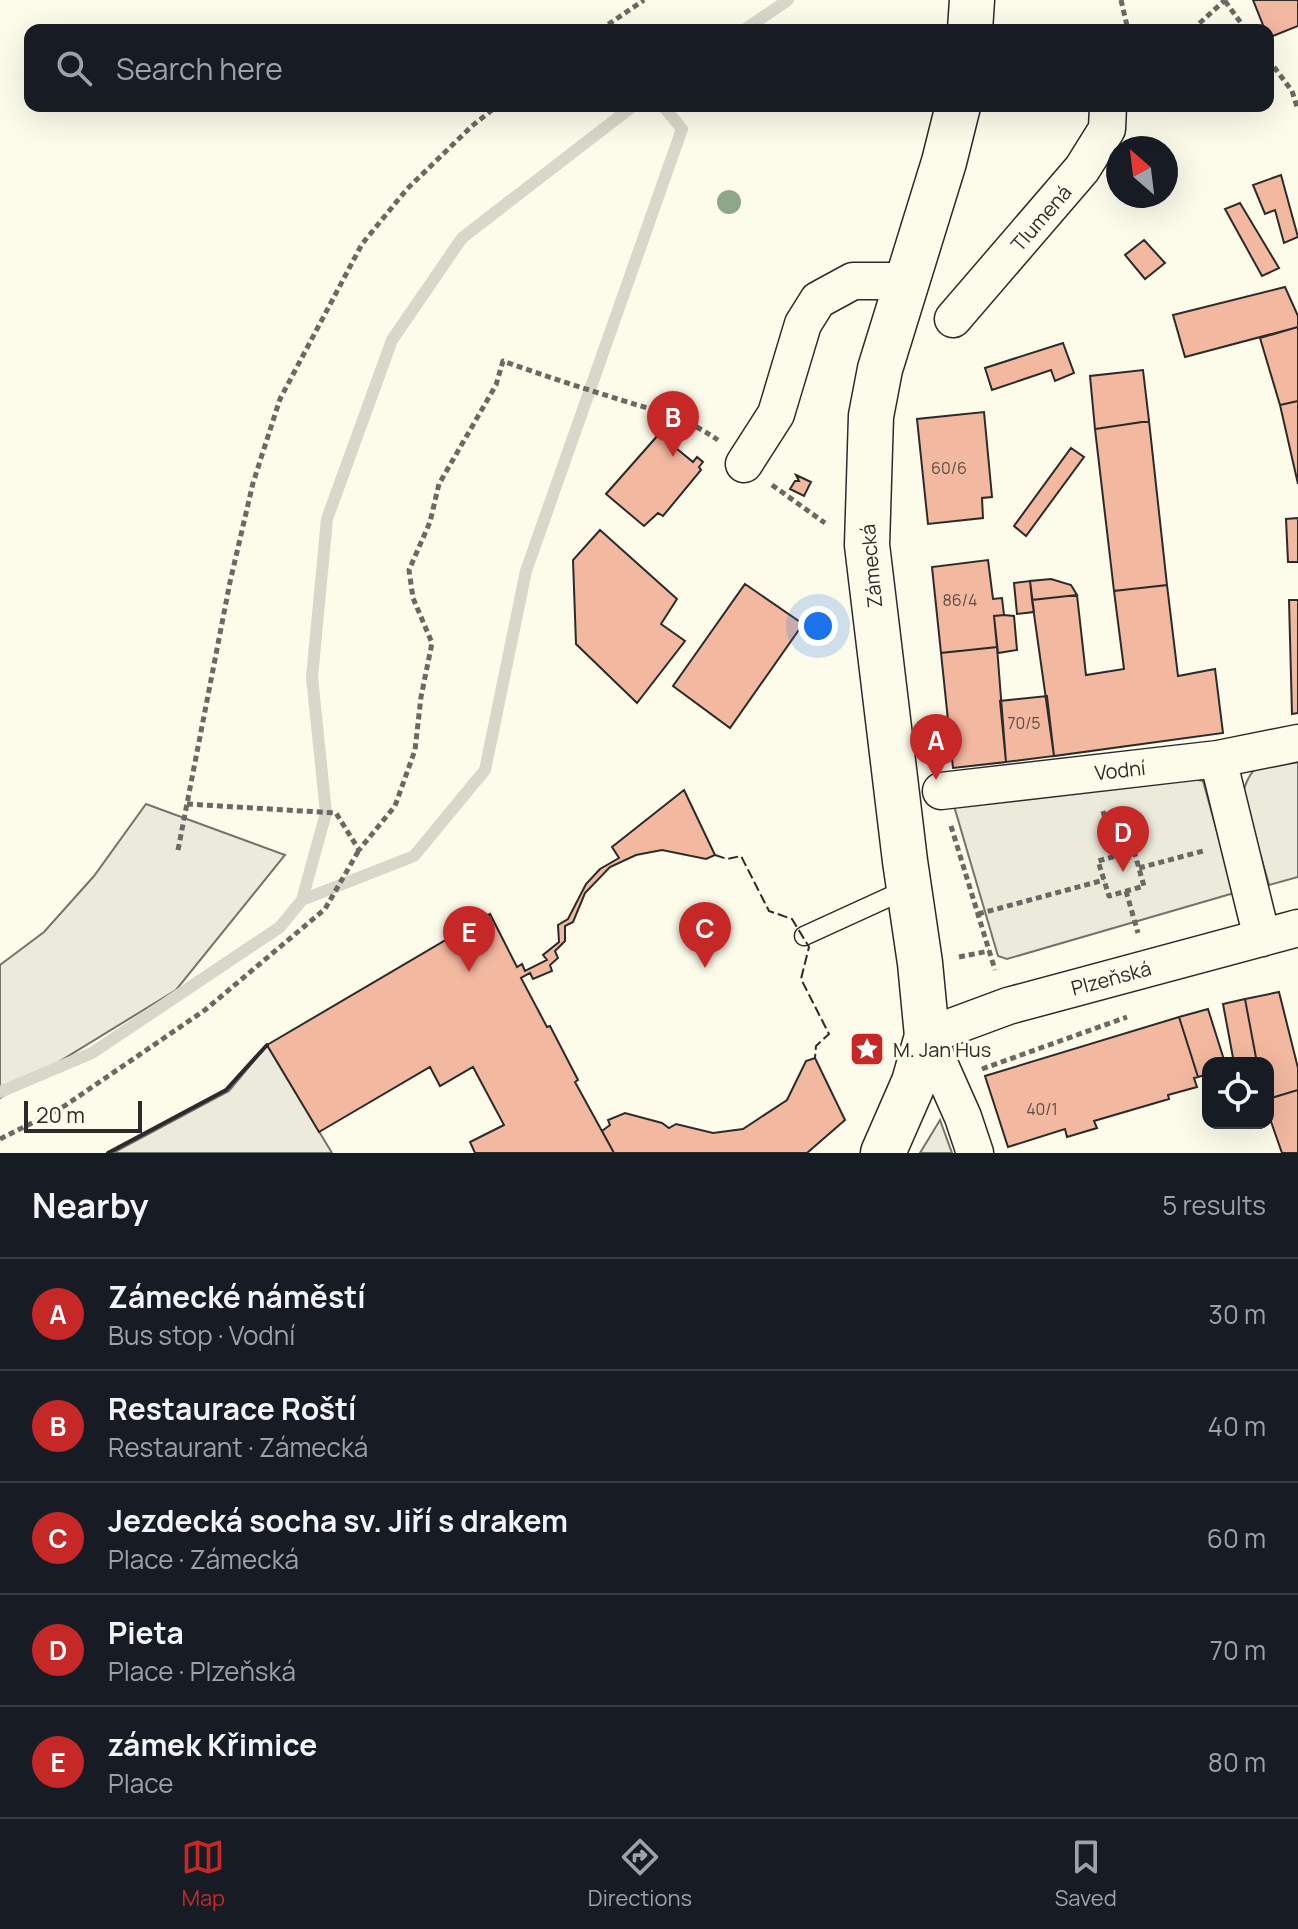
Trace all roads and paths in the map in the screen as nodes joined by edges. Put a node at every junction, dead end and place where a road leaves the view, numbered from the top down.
1 (644, 0) edge
2 (972, 0) edge
3 (1121, 0) edge
4 (1225, 0) edge
5 (609, 24) edge
6 (970, 24) edge
7 (1127, 24) edge
8 (1199, 24) edge
9 (1242, 24) edge
10 (1274, 67) edge
11 (1298, 110) edge
12 (490, 112) edge
13 (956, 112) edge
14 (1108, 112) edge
15 (905, 281) junction
16 (953, 319) dead end
17 (744, 464) junction
18 (815, 518) dead end
19 (1298, 743) edge
20 (1218, 759) junction
21 (1093, 773) junction
22 (941, 791) dead end
23 (187, 804) junction
24 (1238, 841) junction
25 (178, 850) dead end
26 (359, 850) junction
27 (1115, 856) junction
28 (1139, 868) junction
29 (1104, 880) junction
30 (909, 888) junction
31 (1126, 891) junction
32 (978, 914) dead end
33 (1298, 928) edge
34 (1138, 933) dead end
35 (804, 936) dead end
36 (1262, 938) junction
37 (1127, 1016) dead end
38 (927, 1036) junction
39 (963, 1117) junction
40 (0, 1139) edge
41 (883, 1153) edge
42 (975, 1153) edge

1 - 5 path
2 - 6 street
3 - 7 path
4 - 8 path
4 - 9 path
10 - 11 path
12 - 23 path
13 - 15 street, Zámecká
14 - 16 street, Tlumená
15 - 17 street
15 - 30 street, Zámecká
17 - 18 path
17 - 26 path
19 - 20 street, Vodní
20 - 21 street, Vodní
20 - 24 street
21 - 22 street, Vodní
21 - 27 path
23 - 25 path
23 - 26 path
24 - 28 path
24 - 36 street
26 - 40 path
27 - 28 path
27 - 29 path
28 - 31 path
29 - 31 path
29 - 32 path
30 - 35 lane
30 - 38 street, Zámecká
31 - 34 path
33 - 36 street, Plzeňská
36 - 38 street, Plzeňská
37 - 39 path
38 - 39 street
38 - 41 street
39 - 42 street

